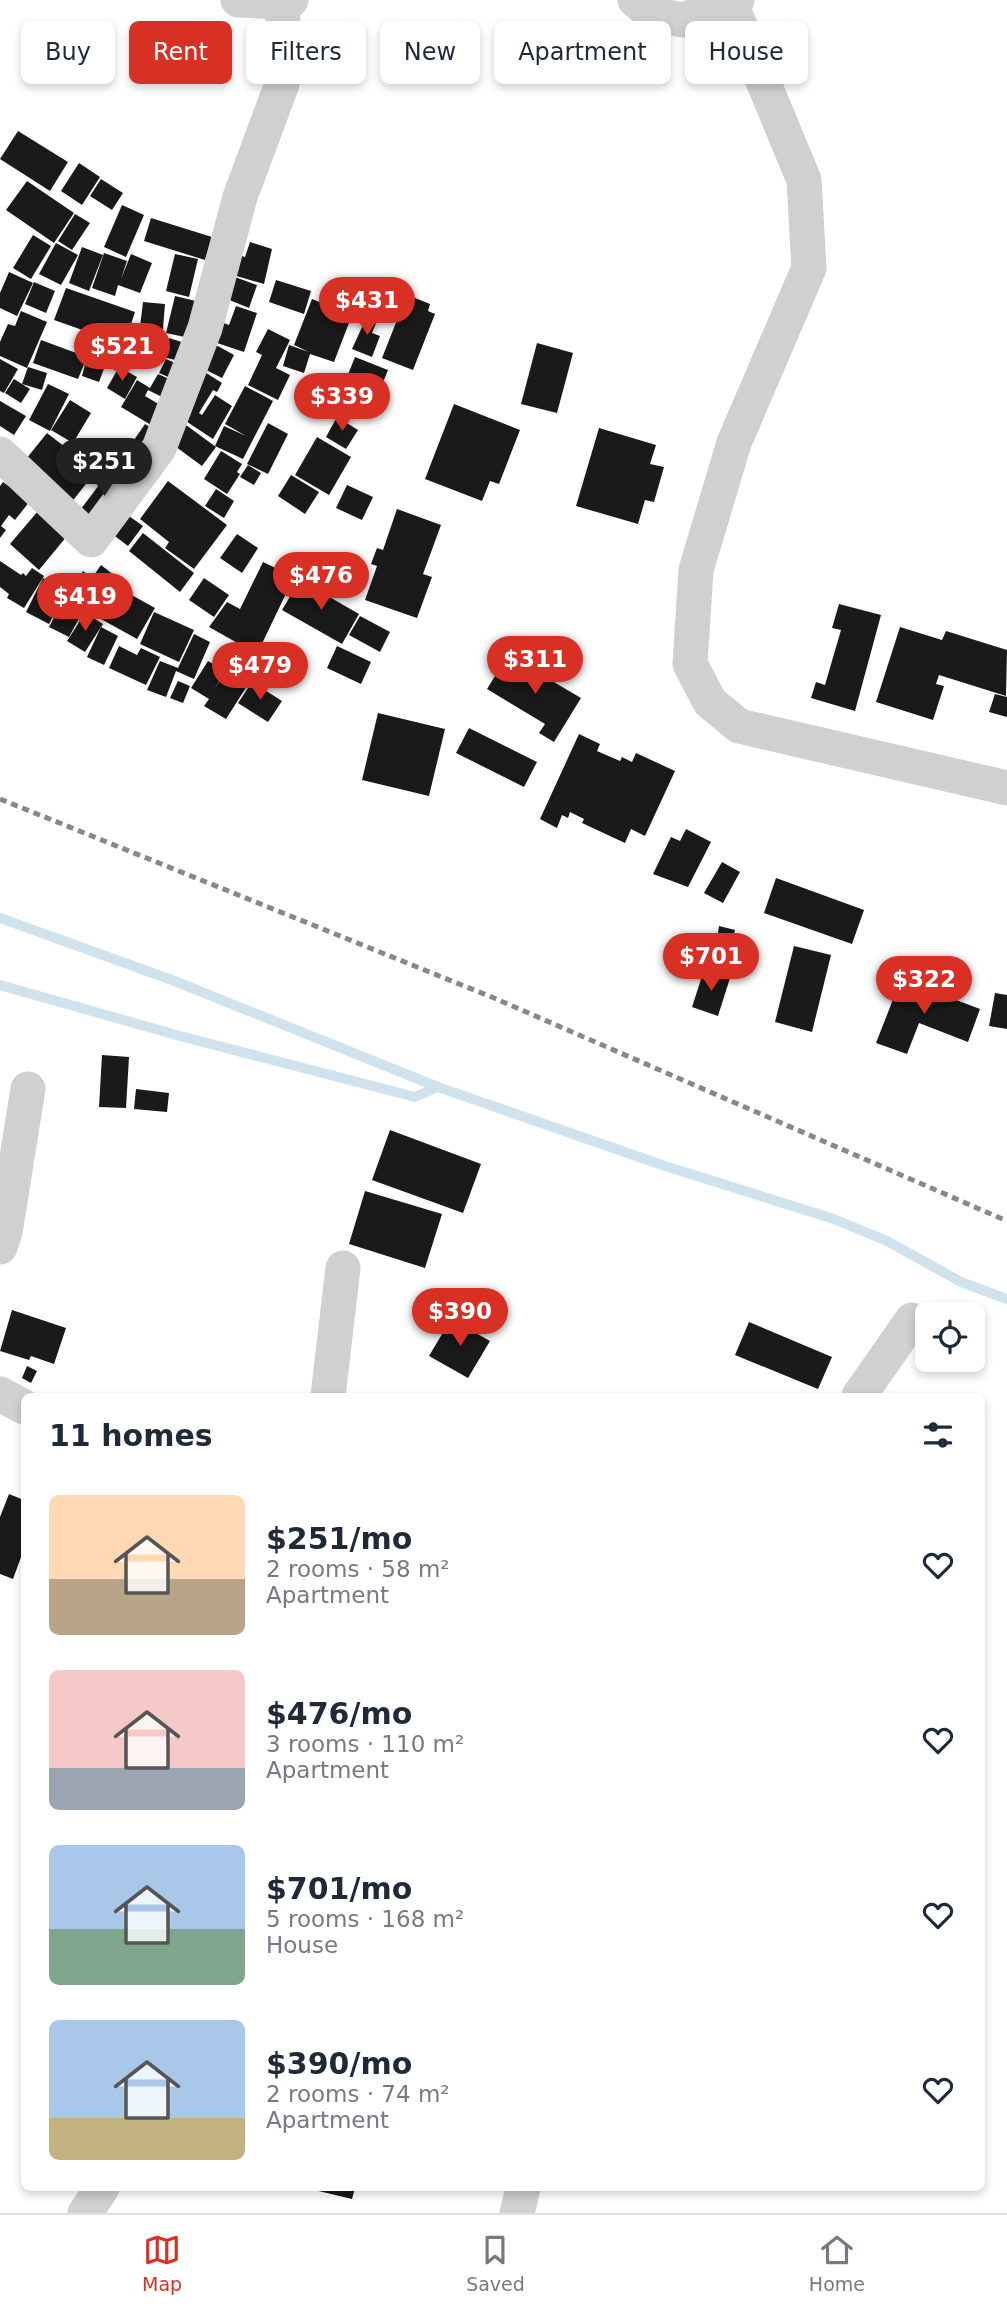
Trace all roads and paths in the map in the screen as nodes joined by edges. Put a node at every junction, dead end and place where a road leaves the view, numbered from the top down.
1 (238, 0) edge
2 (635, 0) edge
3 (287, 1) edge
4 (734, 2) edge
5 (0, 454) edge
6 (1007, 788) edge
7 (28, 1089) dead end
8 (0, 1247) edge
9 (343, 1268) dead end
10 (912, 1320) dead end
11 (328, 1393) edge
12 (861, 1393) edge
13 (0, 1394) edge
14 (21, 1405) edge
15 (100, 2191) edge
16 (522, 2191) edge
17 (85, 2213) edge
18 (517, 2213) edge

1 - 3 street
2 - 4 street
3 - 5 street
4 - 6 street
7 - 8 street
9 - 11 street
10 - 12 street
13 - 14 street
15 - 17 street
16 - 18 street

